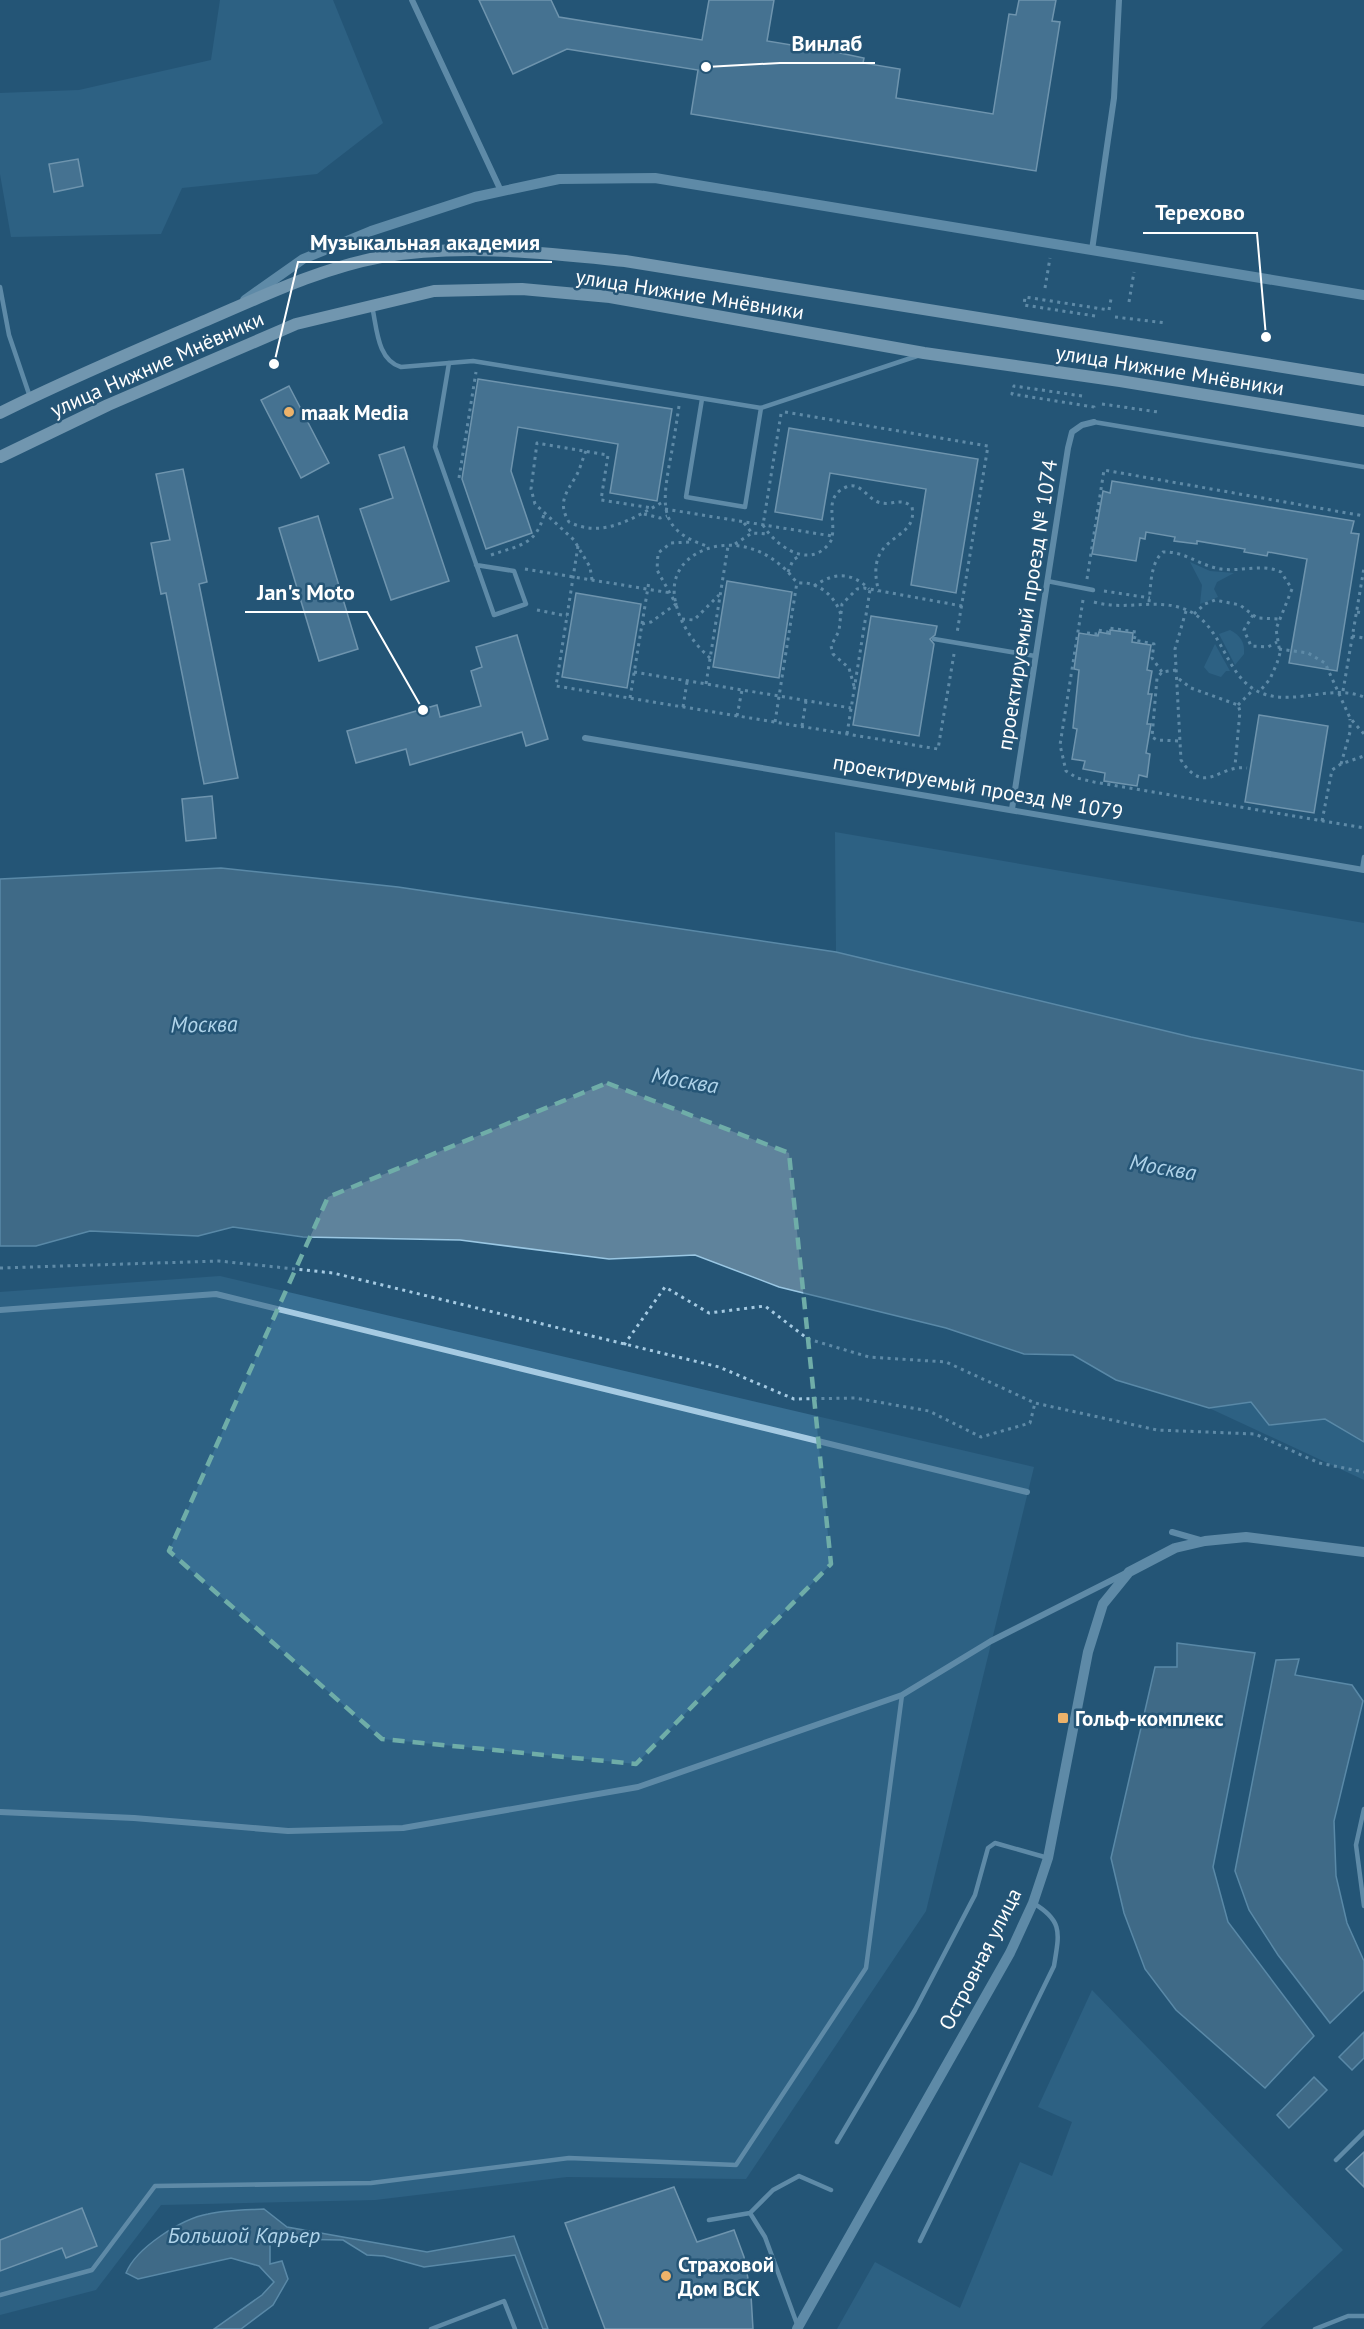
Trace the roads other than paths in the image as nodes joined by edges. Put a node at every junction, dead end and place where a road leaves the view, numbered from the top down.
1 (412, 0) edge
2 (1119, 0) edge
3 (501, 191) junction
4 (1092, 250) junction
5 (0, 287) edge
6 (1364, 295) edge
7 (372, 304) junction
8 (232, 309) junction
9 (924, 353) junction
10 (449, 363) junction
11 (1364, 380) edge
12 (30, 398) junction
13 (702, 399) junction
14 (761, 408) junction
15 (0, 412) edge
16 (1364, 421) edge
17 (1095, 422) joint
18 (0, 457) edge
19 (1364, 467) edge
20 (476, 565) junction
21 (1047, 581) junction
22 (1093, 590) road end
23 (934, 639) dead end
24 (1035, 656) junction
25 (585, 738) dead end
26 (1012, 809) junction
27 (1364, 857) edge
28 (1363, 870) edge
29 (0, 1310) edge
30 (1027, 1492) dead end
31 (1172, 1532) dead end
32 (1205, 1541) junction
33 (1364, 1552) edge
34 (1129, 1572) junction
35 (902, 1695) junction
36 (1364, 1809) edge
37 (0, 1812) edge
38 (1048, 1858) junction
39 (1033, 1903) junction
40 (1364, 1906) edge
41 (1364, 2132) edge
42 (837, 2142) dead end
43 (1336, 2160) dead end
44 (831, 2190) dead end
45 (750, 2213) junction
46 (709, 2220) dead end
47 (920, 2241) dead end
48 (0, 2295) edge
49 (1364, 2316) edge
50 (798, 2328) edge
51 (431, 2329) edge
52 (515, 2329) edge
53 (1315, 2329) edge

1 - 3 street
2 - 4 street
3 - 4 street
3 - 8 street
4 - 6 street
5 - 12 lane
7 - 9 main road, улица Нижние Мнёвники
7 - 10 lane
7 - 18 main road, улица Нижние Мнёвники
8 - 11 main road, улица Нижние Мнёвники
8 - 12 main road, улица Нижние Мнёвники
9 - 14 lane
9 - 16 main road, улица Нижние Мнёвники
10 - 13 lane
10 - 20 lane
12 - 15 main road, улица Нижние Мнёвники
13 - 14 lane
13 - 14 lane
17 - 19 lane
17 - 21 street, проектируемый проезд № 1074
20 - 20 lane
21 - 22 lane
21 - 24 street, проектируемый проезд № 1074
23 - 24 lane
24 - 26 street, проектируемый проезд № 1074
25 - 26 street, проектируемый проезд № 1079
26 - 28 street, проектируемый проезд № 1079
27 - 28 lane
29 - 30 street
31 - 32 street
32 - 33 street, Островная улица
32 - 34 street, Островная улица
34 - 35 street
34 - 38 street, Островная улица
35 - 37 street
35 - 48 lane
36 - 40 lane
38 - 39 street, Островная улица
38 - 42 lane
39 - 47 lane
39 - 50 street, Островная улица
41 - 43 lane
44 - 45 lane
45 - 46 lane
45 - 50 lane
49 - 53 lane
51 - 52 lane

